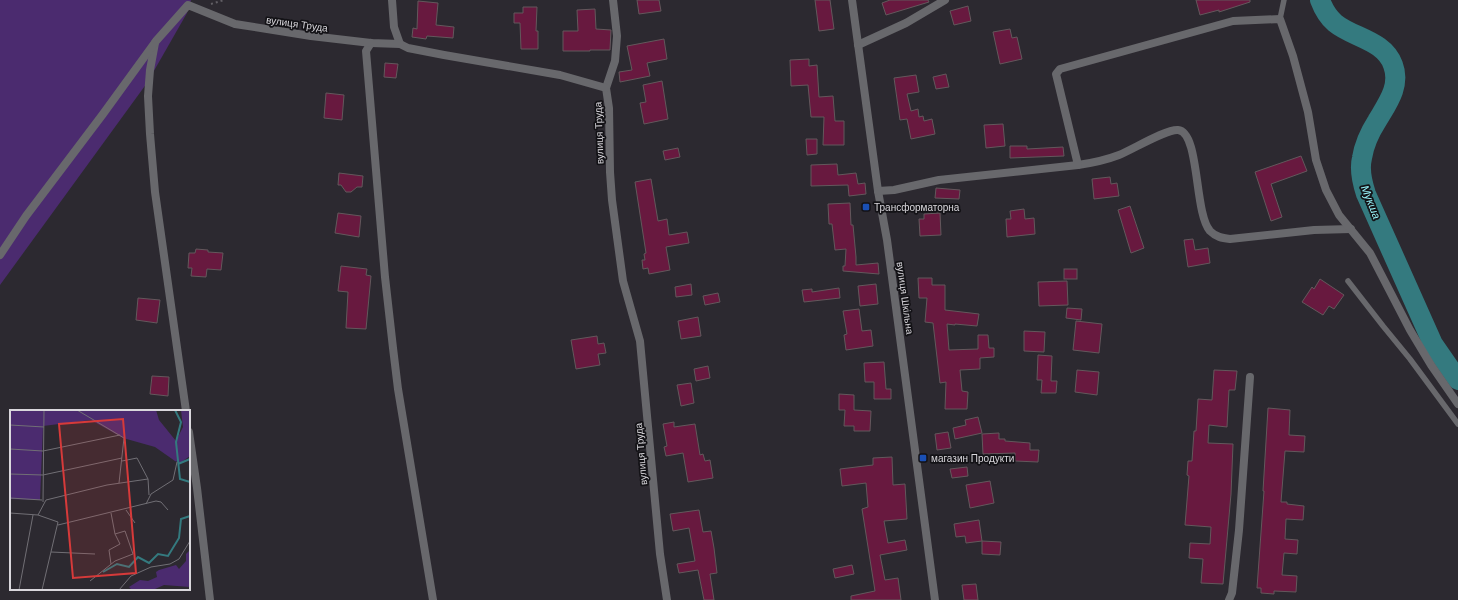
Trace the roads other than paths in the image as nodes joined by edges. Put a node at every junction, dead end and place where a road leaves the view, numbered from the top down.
1 (392, 0) edge
2 (613, 0) edge
3 (852, 0) edge
4 (945, 0) edge
5 (1284, 0) edge
6 (1280, 19) junction
7 (156, 41) junction
8 (371, 43) junction
9 (400, 44) junction
10 (858, 45) junction
11 (606, 88) junction
12 (1078, 166) junction
13 (878, 191) junction
14 (1351, 229) junction
15 (0, 254) edge
16 (1348, 281) dead end
17 (1250, 377) dead end
18 (1458, 404) edge
19 (186, 410) edge
20 (1458, 424) edge
21 (190, 439) edge
22 (210, 600) edge
23 (433, 600) edge
24 (667, 600) edge
25 (935, 600) edge
26 (1229, 600) edge

1 - 9 street
2 - 11 street
3 - 10 street, вулиця Шкільна
4 - 10 street
5 - 6 lane
6 - 12 street
6 - 14 street
7 - 8 street, вулиця Труда
7 - 15 street
7 - 19 street
8 - 9 street, вулиця Труда
8 - 23 street
9 - 11 street, вулиця Труда
10 - 13 street, вулиця Шкільна
11 - 24 street, вулиця Труда
12 - 13 street
12 - 14 street
13 - 25 street, вулиця Шкільна
14 - 18 street
16 - 20 lane
17 - 26 street
21 - 22 street

